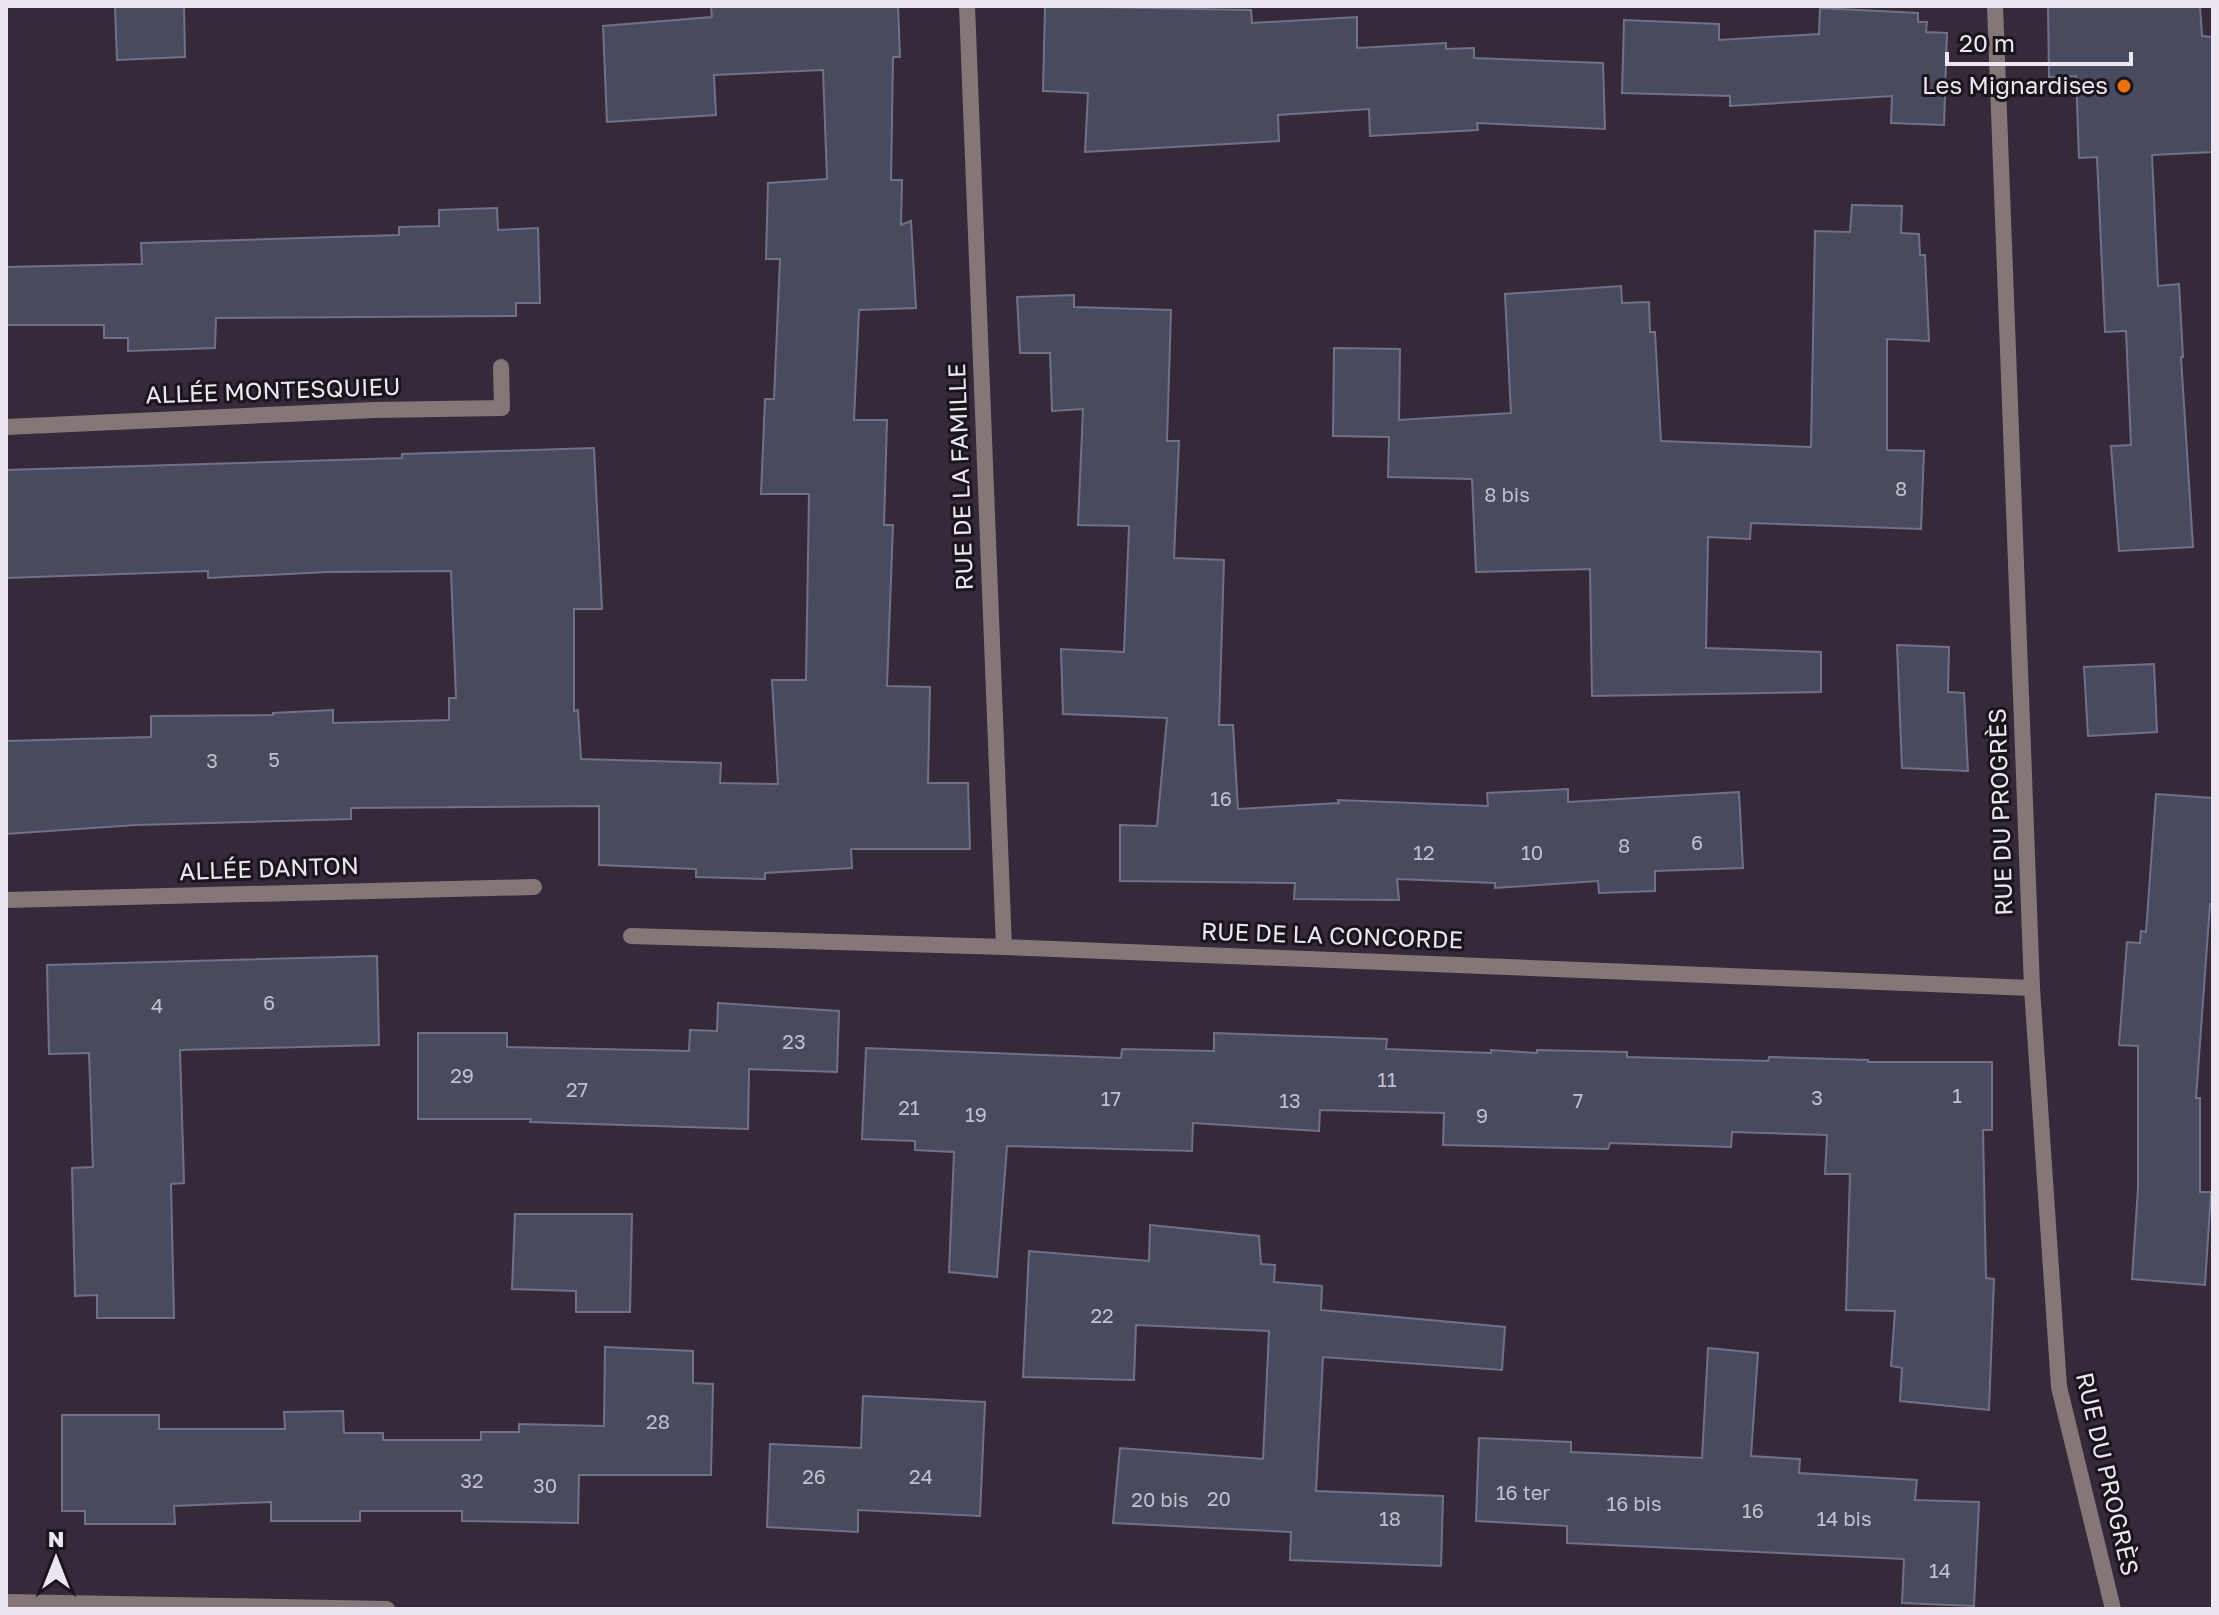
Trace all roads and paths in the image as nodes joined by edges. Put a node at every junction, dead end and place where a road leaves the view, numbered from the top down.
1 (967, 6) edge
2 (1995, 6) edge
3 (501, 367) dead end
4 (6, 427) edge
5 (534, 887) dead end
6 (6, 900) edge
7 (631, 936) dead end
8 (1004, 947) junction
9 (2032, 988) junction
10 (6, 1602) edge
11 (376, 1609) edge
12 (387, 1609) edge
13 (2113, 1609) edge

1 - 8 street, RUE DE LA FAMILLE
2 - 9 street, RUE DU PROGRÈS
3 - 4 street, ALLÉE MONTESQUIEU
5 - 6 street, ALLÉE DANTON
7 - 8 street, RUE DE LA CONCORDE
8 - 9 street, RUE DE LA CONCORDE
9 - 13 street, RUE DU PROGRÈS
10 - 11 street
11 - 12 street

